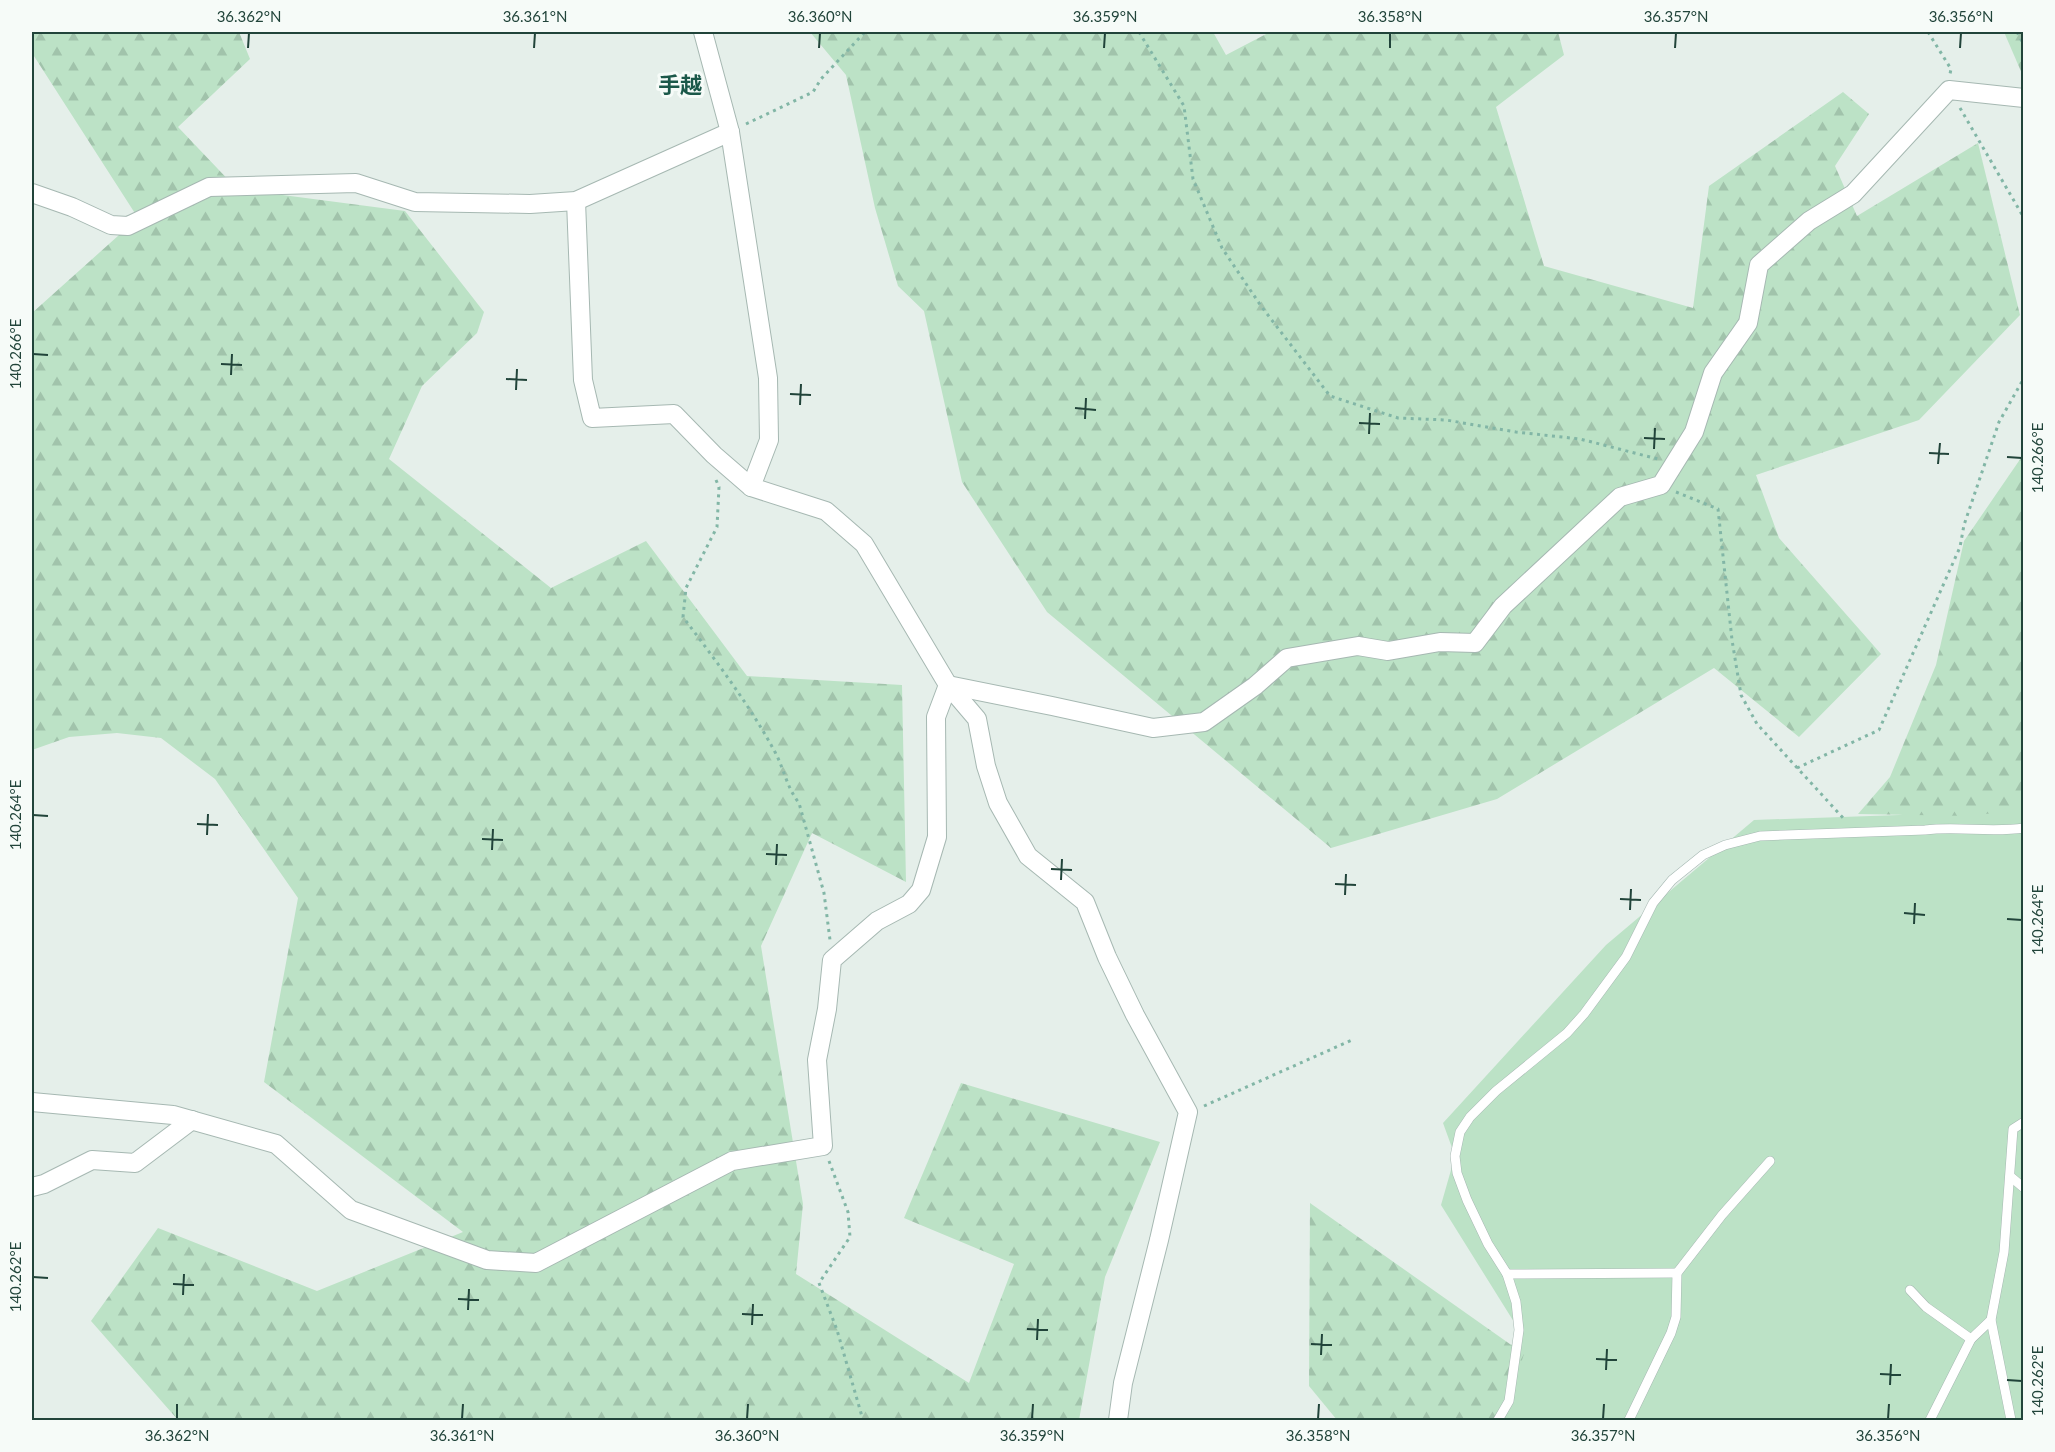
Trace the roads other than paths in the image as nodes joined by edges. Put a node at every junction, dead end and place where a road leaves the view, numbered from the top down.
1 (703, 32) edge
2 (2024, 98) edge
3 (730, 132) junction
4 (32, 193) edge
5 (576, 201) junction
6 (751, 486) junction
7 (948, 685) junction
8 (2024, 828) edge
9 (32, 1102) edge
10 (192, 1120) junction
11 (2024, 1122) edge
12 (1770, 1161) dead end
13 (2011, 1178) junction
14 (32, 1187) edge
15 (2024, 1188) edge
16 (1677, 1273) junction
17 (1508, 1274) junction
18 (1910, 1290) dead end
19 (1991, 1320) junction
20 (1967, 1336) junction
21 (1118, 1420) edge
22 (1498, 1420) edge
23 (1629, 1420) edge
24 (1930, 1420) edge
25 (2011, 1420) edge

1 - 3 street
2 - 7 street
3 - 5 street
3 - 6 street
4 - 5 street
5 - 6 street
6 - 7 street
7 - 10 street
7 - 21 street
8 - 17 lane
9 - 10 street
10 - 14 street
11 - 13 lane
12 - 16 lane
13 - 15 lane
13 - 19 lane
16 - 17 lane
16 - 23 lane
17 - 22 lane
18 - 20 lane
19 - 20 lane
19 - 25 lane
20 - 24 lane

